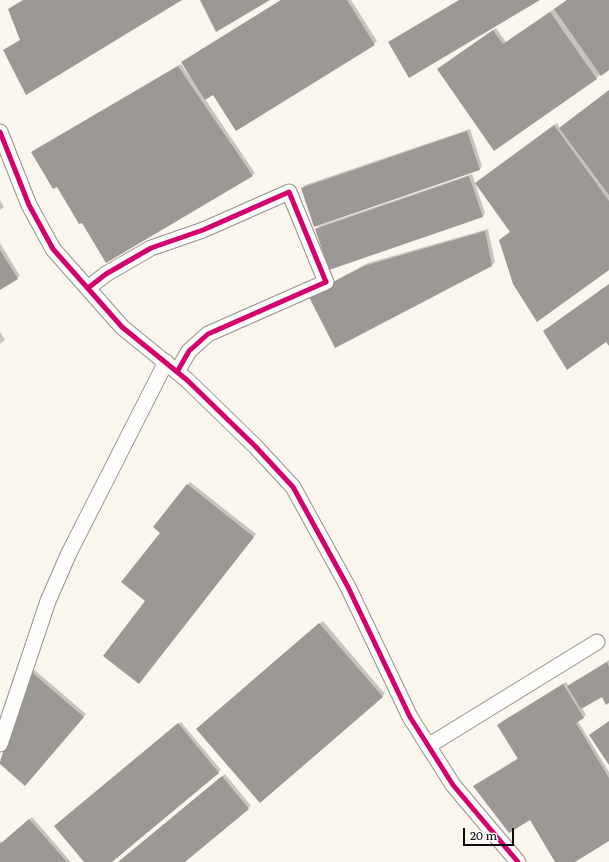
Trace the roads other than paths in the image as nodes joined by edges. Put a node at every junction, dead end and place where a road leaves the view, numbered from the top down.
1 (0, 132) edge
2 (88, 288) junction
3 (171, 367) junction
4 (597, 642) dead end
5 (0, 744) edge
6 (428, 746) junction
7 (518, 862) edge

1 - 2 street
2 - 3 street
2 - 3 street
3 - 5 street
3 - 6 street
4 - 6 street
6 - 7 street

